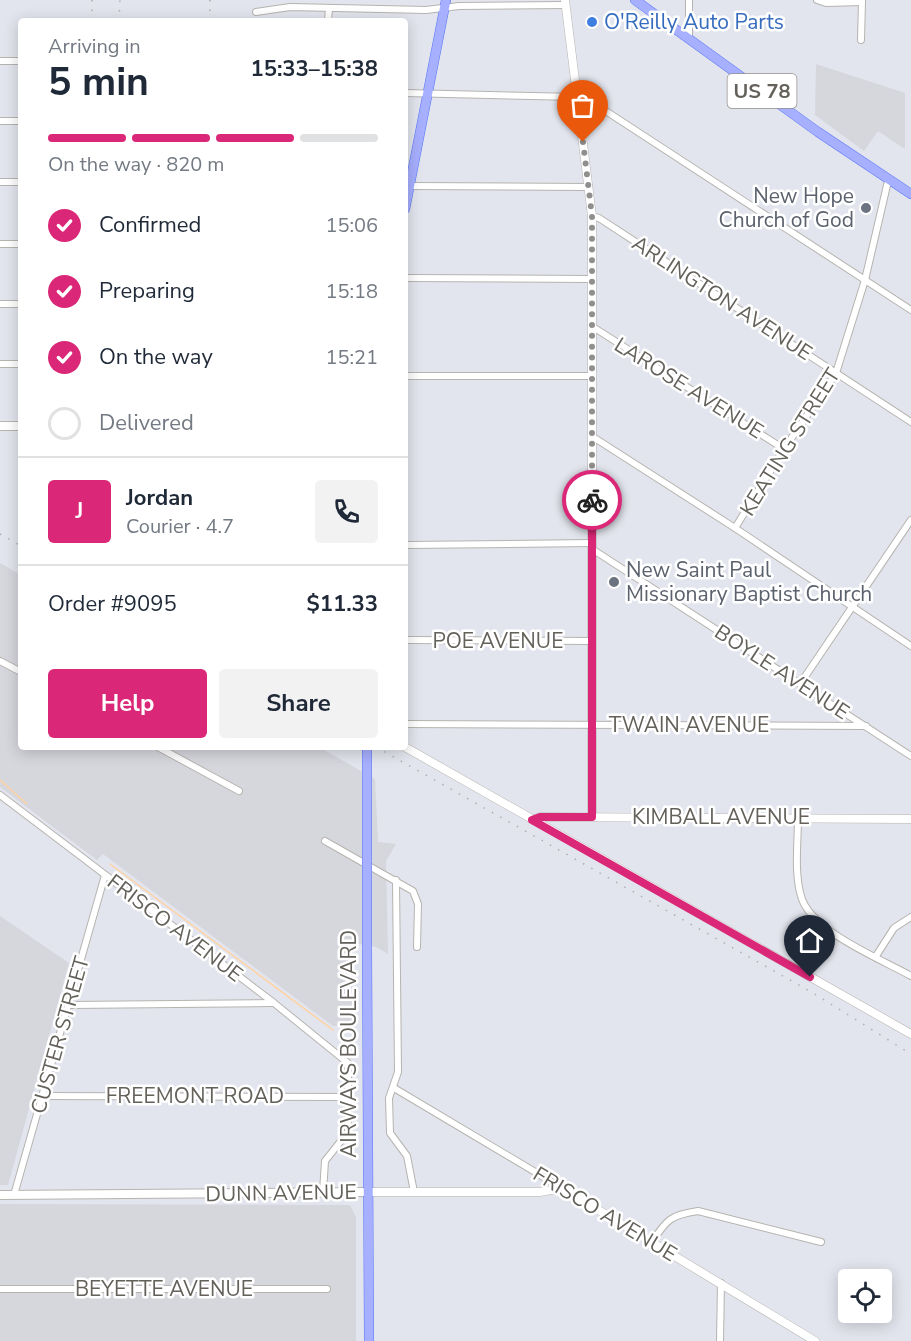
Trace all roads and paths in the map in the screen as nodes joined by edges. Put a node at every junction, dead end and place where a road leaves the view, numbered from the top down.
1 (635, 0) edge
2 (689, 0) edge
3 (817, 0) edge
4 (862, 1) edge
5 (565, 2) edge
6 (445, 4) edge
7 (329, 8) junction
8 (256, 12) dead end
9 (328, 18) edge
10 (689, 39) junction
11 (861, 40) dead end
12 (0, 61) edge
13 (18, 61) edge
14 (408, 93) edge
15 (429, 95) junction
16 (578, 97) junction
17 (0, 121) edge
18 (18, 121) edge
19 (888, 181) junction
20 (0, 182) edge
21 (18, 182) edge
22 (408, 182) edge
23 (408, 186) edge
24 (589, 187) junction
25 (911, 194) edge
26 (592, 216) junction
27 (0, 244) edge
28 (18, 244) edge
29 (408, 278) edge
30 (592, 279) junction
31 (865, 280) junction
32 (0, 304) edge
33 (18, 304) edge
34 (911, 310) edge
35 (593, 327) junction
36 (0, 364) edge
37 (18, 364) edge
38 (837, 373) junction
39 (408, 376) edge
40 (592, 376) junction
41 (911, 422) edge
42 (0, 426) edge
43 (18, 426) edge
44 (593, 437) junction
45 (784, 449) junction
46 (911, 520) edge
47 (735, 528) junction
48 (908, 531) edge
49 (408, 544) edge
50 (592, 546) junction
51 (850, 606) junction
52 (408, 640) edge
53 (592, 641) junction
54 (911, 646) edge
55 (0, 661) edge
56 (18, 670) edge
57 (800, 684) junction
58 (408, 724) edge
59 (592, 724) junction
60 (866, 726) junction
61 (408, 749) edge
62 (164, 750) edge
63 (367, 750) edge
64 (911, 756) edge
65 (239, 791) dead end
66 (0, 795) edge
67 (592, 817) junction
68 (798, 818) junction
69 (911, 819) edge
70 (532, 820) junction
71 (324, 841) dead end
72 (105, 875) junction
73 (396, 880) junction
74 (911, 917) edge
75 (417, 947) dead end
76 (876, 956) junction
77 (911, 976) edge
78 (274, 1004) junction
79 (70, 1005) junction
80 (911, 1034) edge
81 (348, 1063) joint
82 (394, 1088) junction
83 (41, 1096) junction
84 (349, 1097) junction
85 (562, 1188) junction
86 (323, 1192) junction
87 (368, 1192) junction
88 (414, 1192) junction
89 (0, 1195) edge
90 (14, 1195) junction
91 (652, 1242) junction
92 (821, 1242) dead end
93 (721, 1283) junction
94 (0, 1289) edge
95 (327, 1289) dead end
96 (369, 1341) edge
97 (720, 1341) edge
98 (815, 1341) edge

1 - 10 main road, US 78
2 - 10 street
3 - 4 street
4 - 11 street
5 - 6 street
5 - 16 street
6 - 7 street
6 - 15 main road
7 - 8 street
7 - 9 street
10 - 19 main road, US 78
12 - 13 street
14 - 15 street
15 - 16 street
15 - 22 main road
16 - 24 street
16 - 31 street
17 - 18 street
19 - 25 main road, US 78
19 - 31 street, KEATING STREET
20 - 21 street
23 - 24 street
24 - 26 street
26 - 30 street
26 - 38 street, ARLINGTON AVENUE
27 - 28 street
29 - 30 street
30 - 35 street
31 - 34 street
31 - 38 street, KEATING STREET
32 - 33 street
35 - 40 street
35 - 45 street, LAROSE AVENUE
36 - 37 street
38 - 41 street, ARLINGTON AVENUE
38 - 45 street, KEATING STREET
39 - 40 street
40 - 44 street
42 - 43 main road
44 - 47 street
44 - 50 street
45 - 47 street, KEATING STREET
46 - 48 street
47 - 51 street
48 - 51 street
49 - 50 street
50 - 53 street
50 - 57 street, BOYLE AVENUE
51 - 54 street
51 - 57 street
52 - 53 street, POE AVENUE
53 - 59 street
55 - 56 street
57 - 60 street, BOYLE AVENUE
58 - 59 street, TWAIN AVENUE
59 - 60 street, TWAIN AVENUE
59 - 67 street
60 - 64 street, BOYLE AVENUE
61 - 70 street
62 - 65 street
63 - 87 main road, AIRWAYS BOULEVARD, bridge
66 - 72 street, FRISCO AVENUE
67 - 68 street, KIMBALL AVENUE
67 - 70 street, KIMBALL AVENUE
68 - 69 street, KIMBALL AVENUE
68 - 76 street
70 - 80 street
71 - 73 street
72 - 78 street, FRISCO AVENUE
72 - 79 street, CUSTER STREET
73 - 75 street
73 - 82 street, AIRWAYS BOULEVARD
74 - 76 street
76 - 77 street
78 - 79 street
78 - 81 street, FRISCO AVENUE
79 - 83 street, CUSTER STREET
81 - 84 street, AIRWAYS BOULEVARD
82 - 85 street, FRISCO AVENUE
82 - 88 street, AIRWAYS BOULEVARD
83 - 84 street, FREEMONT ROAD
83 - 90 street, CUSTER STREET
84 - 86 street, AIRWAYS BOULEVARD
85 - 88 street, DUNN AVENUE
85 - 91 street, FRISCO AVENUE
86 - 87 main road, DUNN AVENUE
86 - 90 main road, DUNN AVENUE
87 - 88 street, DUNN AVENUE
87 - 96 main road, AIRWAYS BOULEVARD
89 - 90 main road, DUNN AVENUE
91 - 92 street
91 - 93 street, FRISCO AVENUE
93 - 97 street
93 - 98 street, FRISCO AVENUE
94 - 95 street, BEYETTE AVENUE

